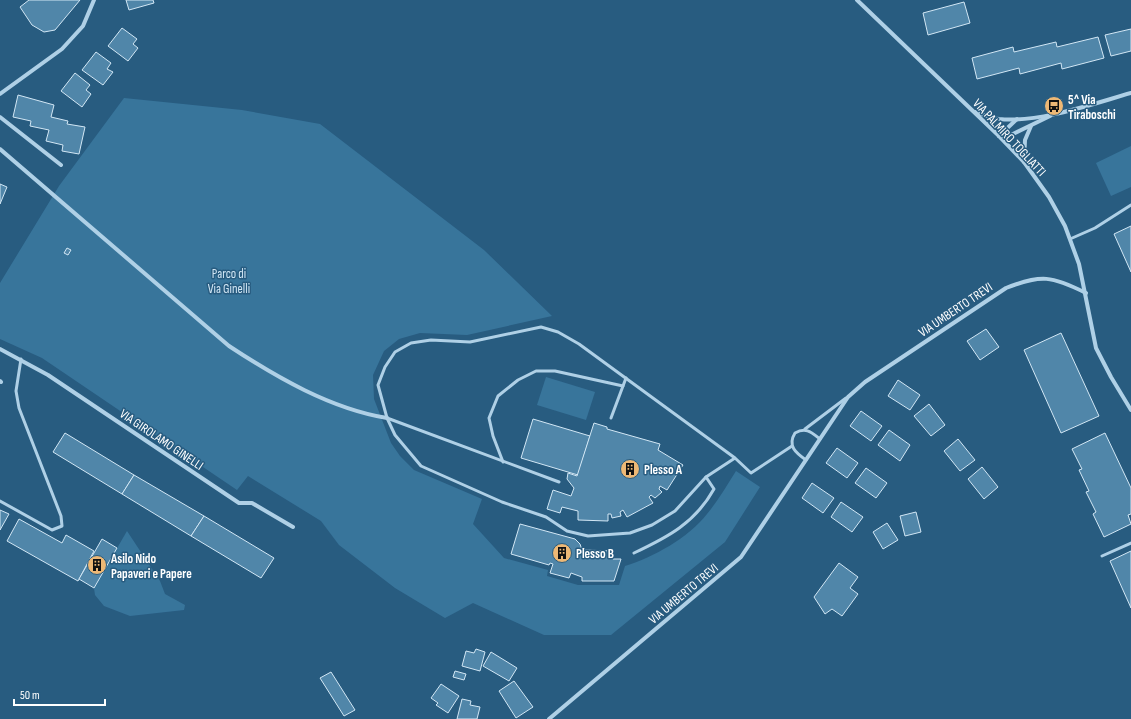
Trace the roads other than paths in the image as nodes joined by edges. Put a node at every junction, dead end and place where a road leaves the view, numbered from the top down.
1 (94, 0) edge
2 (857, 0) edge
3 (1131, 93) edge
4 (0, 94) edge
5 (975, 112) junction
6 (1054, 114) junction
7 (0, 117) edge
8 (1016, 119) junction
9 (1031, 126) junction
10 (999, 136) junction
11 (0, 149) edge
12 (1024, 162) junction
13 (60, 165) dead end
14 (1131, 205) edge
15 (1070, 239) junction
16 (1086, 293) junction
17 (0, 349) edge
18 (21, 359) junction
19 (626, 378) junction
20 (623, 386) junction
21 (848, 397) junction
22 (1131, 410) edge
23 (387, 418) junction
24 (612, 418) dead end
25 (805, 430) junction
26 (820, 439) junction
27 (792, 446) junction
28 (735, 458) junction
29 (806, 460) junction
30 (503, 462) junction
31 (706, 477) junction
32 (559, 482) dead end
33 (0, 501) edge
34 (293, 527) dead end
35 (1131, 543) edge
36 (634, 553) dead end
37 (1102, 556) dead end
38 (549, 719) edge

1 - 4 street
2 - 5 street, VIA PALMIRO TOGLIATTI
3 - 6 street
5 - 8 street
5 - 10 street, VIA PALMIRO TOGLIATTI
6 - 8 street
6 - 9 street
7 - 13 street
8 - 10 street
9 - 10 street
9 - 12 street
10 - 12 street, VIA PALMIRO TOGLIATTI
11 - 23 street
12 - 15 street, VIA PALMIRO TOGLIATTI
14 - 15 lane
15 - 16 street, VIA PALMIRO TOGLIATTI
16 - 21 street, VIA UMBERTO TREVI
16 - 22 street, VIA PALMIRO TOGLIATTI
17 - 18 street, VIA GIROLAMO GINELLI
18 - 33 lane
18 - 34 street, VIA GIROLAMO GINELLI
19 - 20 lane
19 - 23 lane
19 - 28 lane
20 - 24 lane
20 - 30 lane
21 - 25 lane, VIA UMBERTO TREVI
21 - 26 street, VIA UMBERTO TREVI
23 - 30 lane
23 - 31 lane
25 - 26 lane
25 - 27 lane, VIA UMBERTO TREVI
26 - 29 street, VIA UMBERTO TREVI
27 - 28 lane, VIA UMBERTO TREVI
27 - 29 lane
28 - 31 lane
29 - 38 street, VIA UMBERTO TREVI
30 - 32 lane
31 - 36 lane
35 - 37 lane

